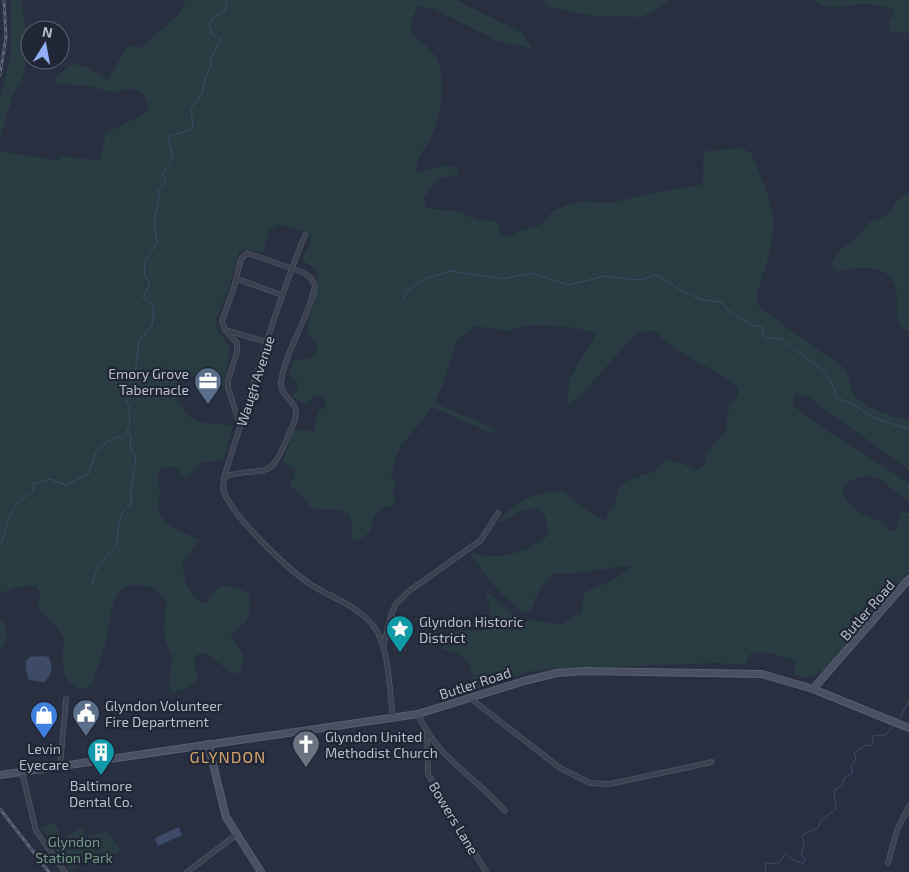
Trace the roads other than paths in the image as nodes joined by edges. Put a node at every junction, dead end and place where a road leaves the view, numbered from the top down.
1 (306, 235) dead end
2 (291, 270) junction
3 (237, 279) junction
4 (282, 295) junction
5 (225, 330) junction
6 (267, 342) junction
7 (240, 425) junction
8 (224, 477) junction
9 (498, 514) dead end
10 (909, 579) edge
11 (383, 649) junction
12 (814, 689) junction
13 (470, 698) junction
14 (66, 699) dead end
15 (418, 714) junction
16 (393, 718) junction
17 (909, 728) edge
18 (427, 733) junction
19 (208, 744) junction
20 (712, 762) dead end
21 (60, 766) junction
22 (22, 772) junction
23 (1, 775) edge
24 (909, 806) edge
25 (505, 811) dead end
26 (236, 835) junction
27 (888, 863) dead end
28 (65, 872) edge
29 (187, 872) edge
30 (261, 872) edge
31 (486, 872) edge

1 - 2 street, Waugh Avenue
2 - 3 street
2 - 4 street, Waugh Avenue
2 - 8 street
3 - 4 street
3 - 5 street
4 - 6 street, Waugh Avenue
5 - 6 street
5 - 7 street
6 - 7 street, Waugh Avenue
7 - 8 street, Waugh Avenue
8 - 11 street, Waugh Avenue
9 - 11 street
10 - 12 main road, Butler Road
11 - 16 street
12 - 13 main road, Butler Road
12 - 17 main road
13 - 15 main road, Butler Road
13 - 20 street
14 - 21 street
15 - 16 main road, Butler Road
15 - 18 street
16 - 19 main road, Butler Road
18 - 25 street
18 - 31 street, Bowers Lane
19 - 21 main road, Butler Road
19 - 26 main road
21 - 22 main road, Butler Road
22 - 23 main road, Butler Road
22 - 28 street
24 - 27 street
26 - 29 street
26 - 30 main road

